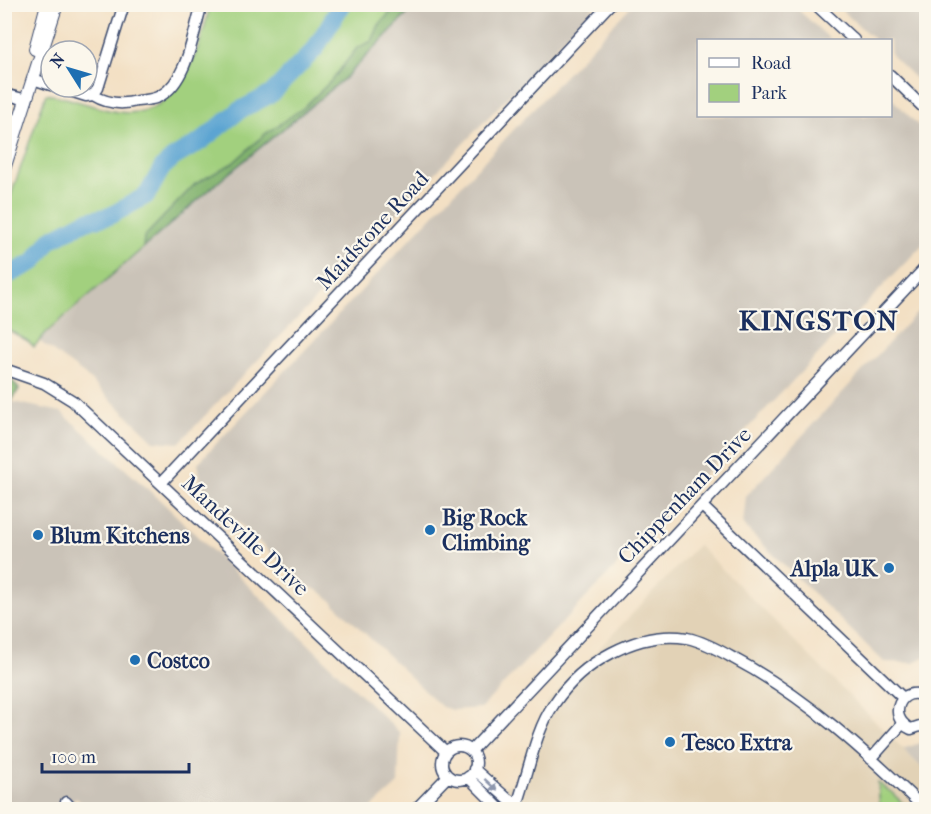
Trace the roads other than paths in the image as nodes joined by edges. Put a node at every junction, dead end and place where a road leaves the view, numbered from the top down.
1 (47, 4) edge
2 (57, 4) edge
3 (124, 4) edge
4 (202, 4) edge
5 (610, 4) edge
6 (816, 4) edge
7 (853, 39) edge
8 (892, 76) edge
9 (33, 80) junction
10 (39, 82) edge
11 (99, 85) edge
12 (4, 94) edge
13 (99, 98) edge
14 (24, 100) junction
15 (927, 110) edge
16 (4, 144) edge
17 (4, 169) edge
18 (927, 267) edge
19 (4, 369) edge
20 (162, 482) junction
21 (702, 506) junction
22 (927, 697) edge
23 (903, 698) junction
24 (902, 724) junction
25 (927, 724) edge
26 (471, 751) junction
27 (446, 752) junction
28 (871, 759) junction
29 (471, 773) junction
30 (448, 776) junction
31 (516, 804) edge
32 (500, 809) edge
33 (415, 810) edge
34 (926, 810) edge

1 - 14 street
2 - 9 street
3 - 11 street
4 - 13 street
5 - 20 street, Maidstone Road
6 - 7 street
8 - 15 street
9 - 10 street
9 - 14 street
12 - 14 street
14 - 16 street
14 - 17 street
18 - 21 street, Chippenham Drive
19 - 20 street, Mandeville Drive
20 - 27 street, Mandeville Drive
21 - 23 street
21 - 26 street, Chippenham Drive
22 - 23 street
23 - 24 street
24 - 25 street
24 - 28 street
26 - 27 street
26 - 29 street
27 - 30 street
28 - 31 street
28 - 34 street
29 - 30 street
29 -> 31 street
29 - 32 street
30 - 33 street
31 - 32 street

